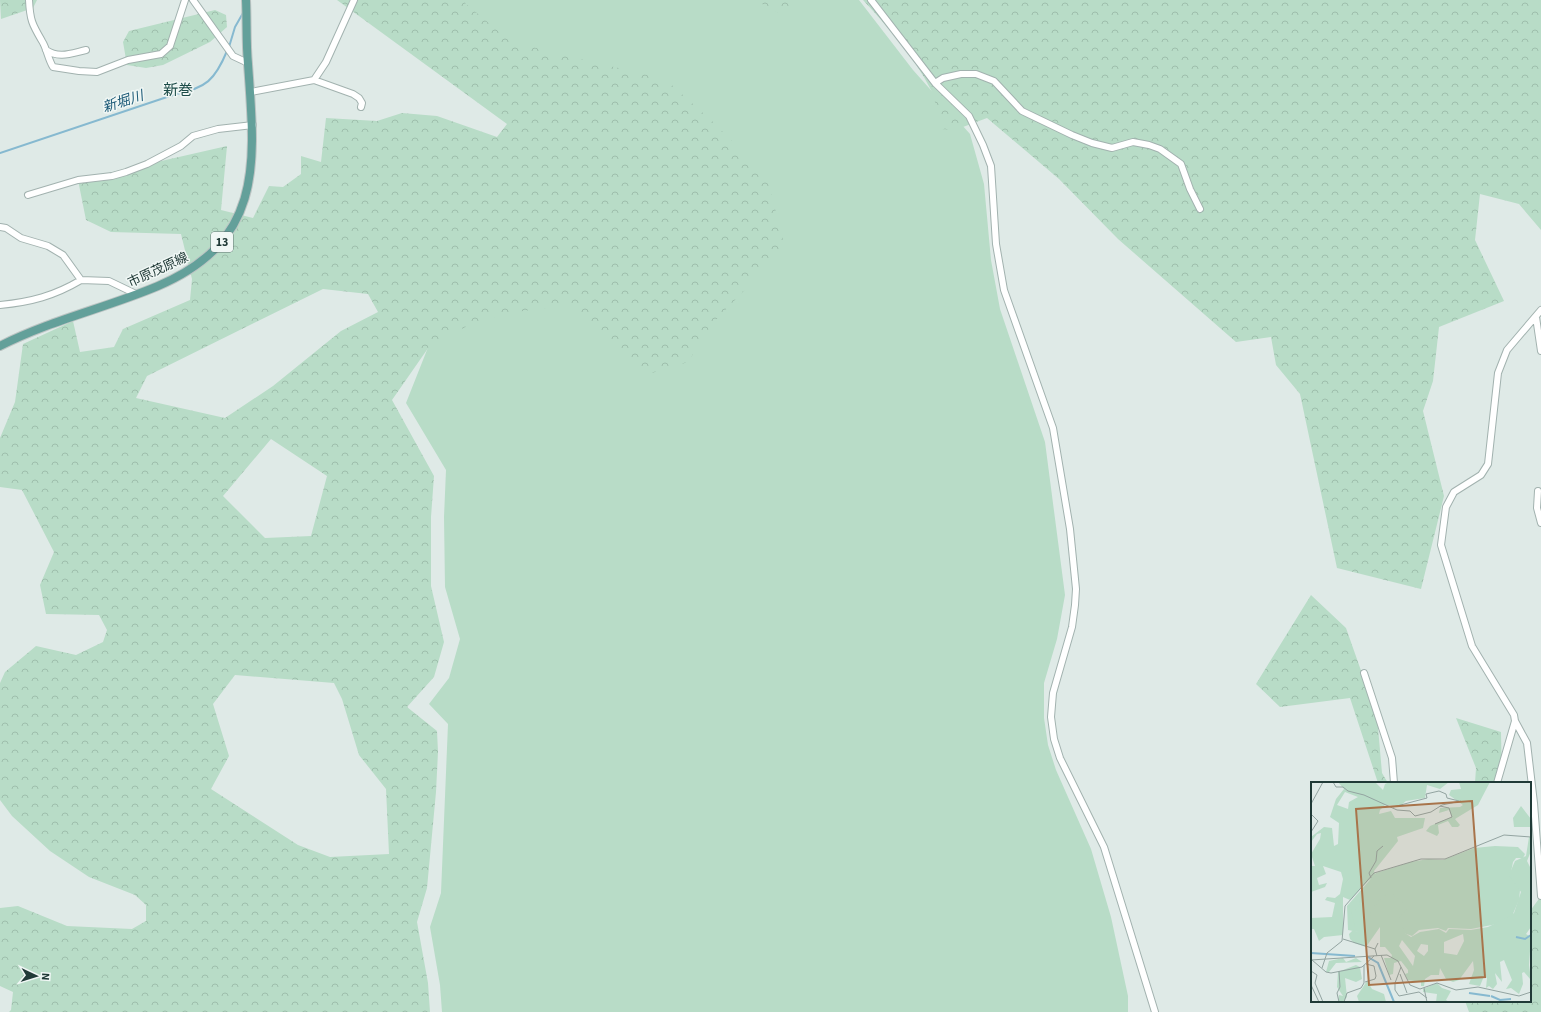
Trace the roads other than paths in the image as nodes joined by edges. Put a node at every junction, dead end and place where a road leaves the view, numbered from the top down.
1 (29, 0) edge
2 (185, 0) edge
3 (193, 0) edge
4 (246, 0) edge
5 (354, 0) edge
6 (871, 0) edge
7 (46, 50) junction
8 (86, 50) dead end
9 (248, 63) junction
10 (314, 80) junction
11 (935, 82) junction
12 (251, 92) junction
13 (361, 107) dead end
14 (253, 125) junction
15 (28, 194) dead end
16 (1200, 209) dead end
17 (0, 227) edge
18 (81, 280) junction
19 (136, 294) junction
20 (0, 306) edge
21 (1541, 310) edge
22 (1536, 317) junction
23 (0, 346) edge
24 (1541, 351) edge
25 (1538, 491) dead end
26 (1539, 508) edge
27 (1541, 522) edge
28 (1364, 673) dead end
29 (1515, 721) junction
30 (1394, 782) edge
31 (1497, 782) edge
32 (1541, 896) edge
33 (1154, 1012) edge

1 - 7 street
2 - 7 street
3 - 9 street
4 - 9 main road, 市原茂原線 / 13
5 - 10 street
6 - 11 street
7 - 8 street
9 - 12 main road, 市原茂原線 / 13
10 - 12 street
10 - 13 street
11 - 16 street
11 - 33 street
12 - 14 main road, 市原茂原線 / 13
14 - 15 street
14 - 19 main road, 市原茂原線 / 13
17 - 18 street
18 - 19 street
18 - 20 street
19 - 23 main road, 市原茂原線 / 13
21 - 22 street
22 - 24 street
22 - 29 street
25 - 26 street
26 - 27 street
28 - 30 street
29 - 31 street
29 - 32 street

